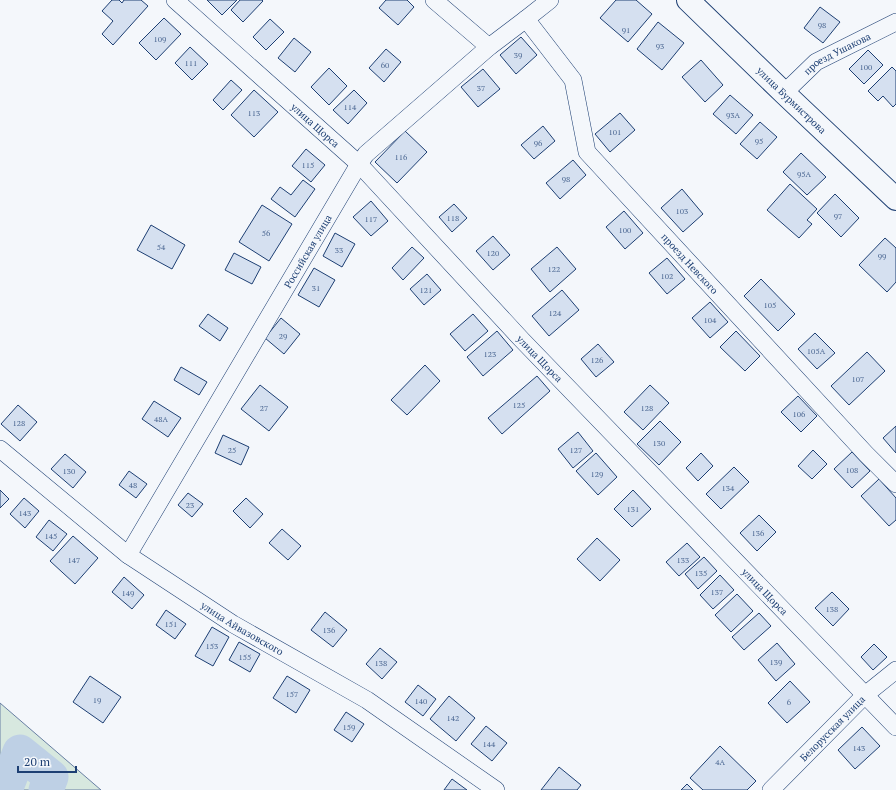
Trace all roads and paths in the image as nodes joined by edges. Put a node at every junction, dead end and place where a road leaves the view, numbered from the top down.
1 (175, 0) edge
2 (434, 0) edge
3 (550, 0) edge
4 (688, 0) edge
5 (526, 19) junction
6 (896, 22) edge
7 (489, 46) junction
8 (784, 93) junction
9 (359, 164) junction
10 (896, 199) edge
11 (0, 449) edge
12 (896, 484) edge
13 (128, 556) junction
14 (896, 670) edge
15 (865, 695) junction
16 (896, 727) edge
17 (496, 790) edge
18 (771, 790) edge

1 - 9 street, улица Щорса
2 - 7 street
3 - 5 street, Российская улица
4 - 8 street, улица Бурмистрова
5 - 7 street, Российская улица
5 - 12 street, проезд Невского
6 - 8 street, проезд Ушакова
7 - 9 street, Российская улица
8 - 10 street, улица Бурмистрова
9 - 13 street, Российская улица
9 - 15 street, улица Щорса
11 - 13 street, улица Айвазовского
13 - 17 street, улица Айвазовского
14 - 15 street, Белорусская улица
15 - 16 street, улица Щорса
15 - 18 street, Белорусская улица

